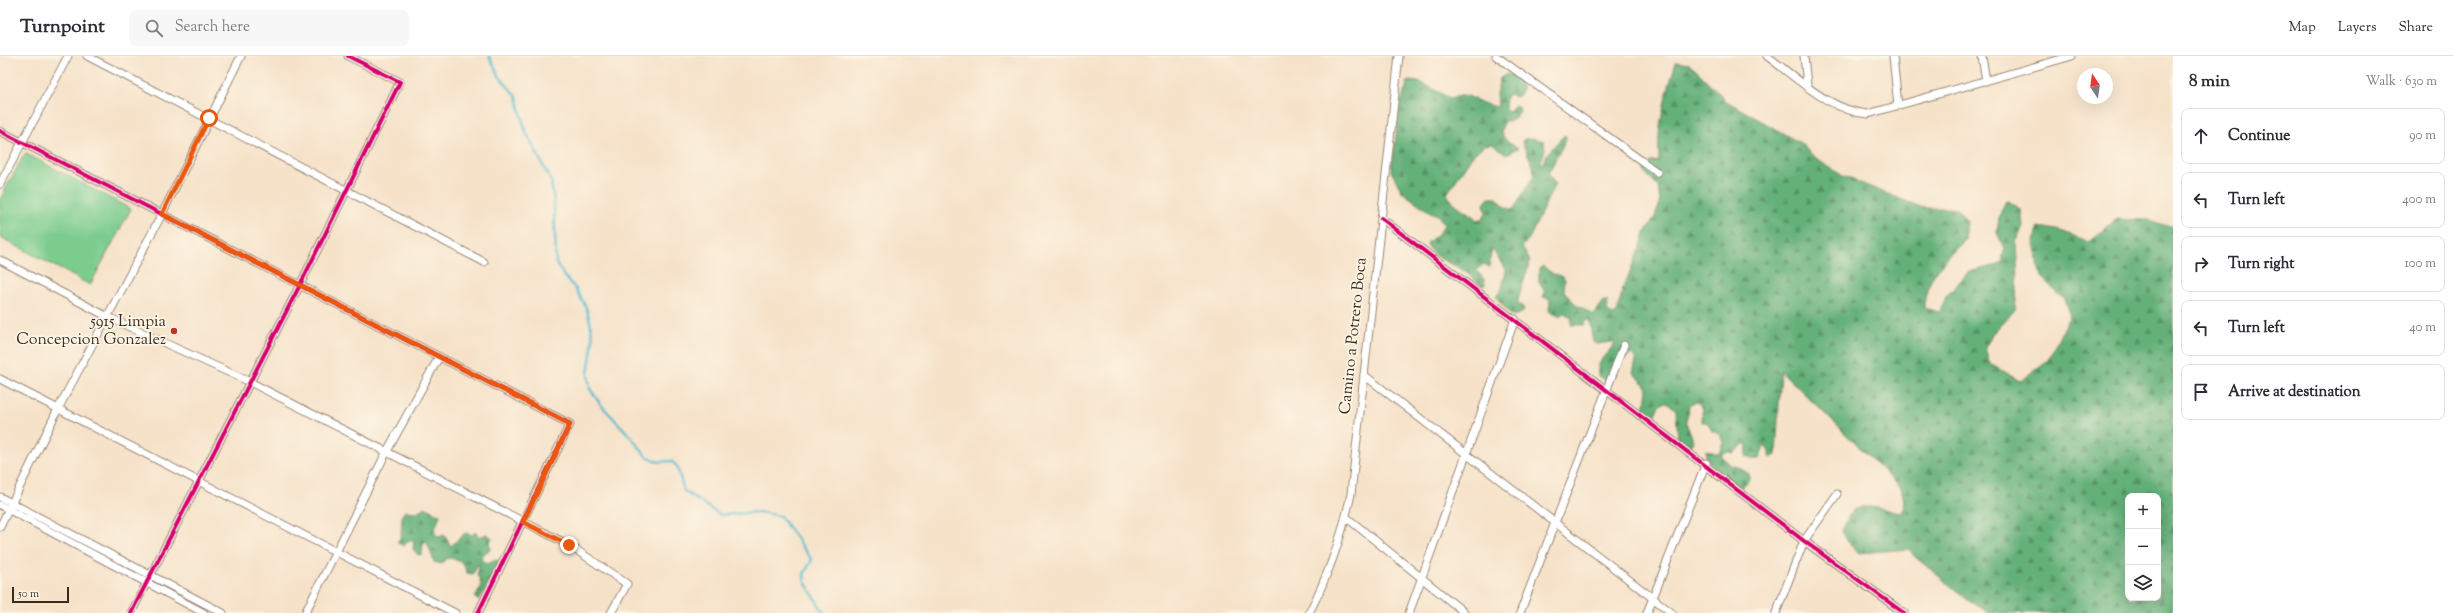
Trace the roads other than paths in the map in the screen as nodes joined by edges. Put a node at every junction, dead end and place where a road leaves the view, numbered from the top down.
1 (68, 56) edge
2 (87, 56) edge
3 (240, 56) edge
4 (348, 56) edge
5 (1399, 56) edge
6 (1496, 56) edge
7 (1767, 56) edge
8 (1804, 56) edge
9 (1893, 56) edge
10 (1982, 56) edge
11 (2069, 56) edge
12 (1986, 81) junction
13 (1807, 85) junction
14 (1898, 106) junction
15 (209, 118) junction
16 (0, 131) edge
17 (23, 142) junction
18 (1657, 172) dead end
19 (0, 184) edge
20 (347, 189) junction
21 (162, 214) junction
22 (1381, 218) junction
23 (0, 260) edge
24 (484, 262) dead end
25 (300, 285) junction
26 (108, 316) junction
27 (1515, 319) junction
28 (1624, 345) dead end
29 (439, 357) junction
30 (1364, 375) junction
31 (0, 379) edge
32 (250, 382) junction
33 (1608, 389) junction
34 (58, 409) junction
35 (386, 453) junction
36 (1467, 454) junction
37 (1706, 463) junction
38 (200, 481) junction
39 (1837, 494) dead end
40 (0, 497) edge
41 (12, 503) junction
42 (0, 506) edge
43 (9, 510) junction
44 (1346, 517) junction
45 (523, 522) junction
46 (1555, 522) junction
47 (0, 527) edge
48 (1804, 541) junction
49 (336, 551) junction
50 (151, 576) junction
51 (1422, 579) junction
52 (147, 582) junction
53 (1653, 599) junction
54 (130, 613) edge
55 (204, 613) edge
56 (222, 613) edge
57 (305, 613) edge
58 (455, 613) edge
59 (478, 613) edge
60 (611, 613) edge
61 (1310, 613) edge
62 (1409, 613) edge
63 (1465, 613) edge
64 (1520, 613) edge
65 (1648, 613) edge
66 (1672, 613) edge
67 (1776, 613) edge
68 (1904, 613) edge

1 - 17 street
2 - 15 street
3 - 15 street
4 - 20 street
5 - 22 street, Camino a Potrero Boca
6 - 18 street
7 - 13 street
8 - 13 street
9 - 14 street
10 - 12 street
11 - 12 street
12 - 14 street
13 - 14 street
15 - 20 street
15 - 21 street
16 - 17 street
17 - 19 street
17 - 21 street
20 - 24 street
20 - 25 street
21 - 25 street
21 - 26 street
22 - 27 street
22 - 30 street, Camino a Potrero Boca
23 - 26 street
25 - 29 street
25 - 32 street
26 - 32 street
26 - 34 street
27 - 33 street
27 - 36 street
28 - 33 street
29 - 35 street
29 - 45 street
30 - 36 street
30 - 44 street, Camino a Potrero Boca
31 - 34 street
32 - 35 street
32 - 38 street
33 - 37 street
33 - 46 street
34 - 38 street
34 - 41 street
35 - 45 street
35 - 49 street
36 - 46 street
36 - 51 street
37 - 48 street
37 - 53 street
38 - 49 street
38 - 50 street
39 - 48 street
40 - 41 street
41 - 43 street
41 - 50 street
42 - 43 street
43 - 47 street
43 - 52 street
44 - 51 street
44 - 61 street, Camino a Potrero Boca
45 - 59 street
45 - 60 street
46 - 53 street
46 - 64 street
48 - 67 street
48 - 68 street
49 - 57 street
49 - 58 street
50 - 52 street
50 - 56 street
51 - 62 street
51 - 63 street
52 - 54 street
52 - 55 street
53 - 65 street
53 - 66 street

